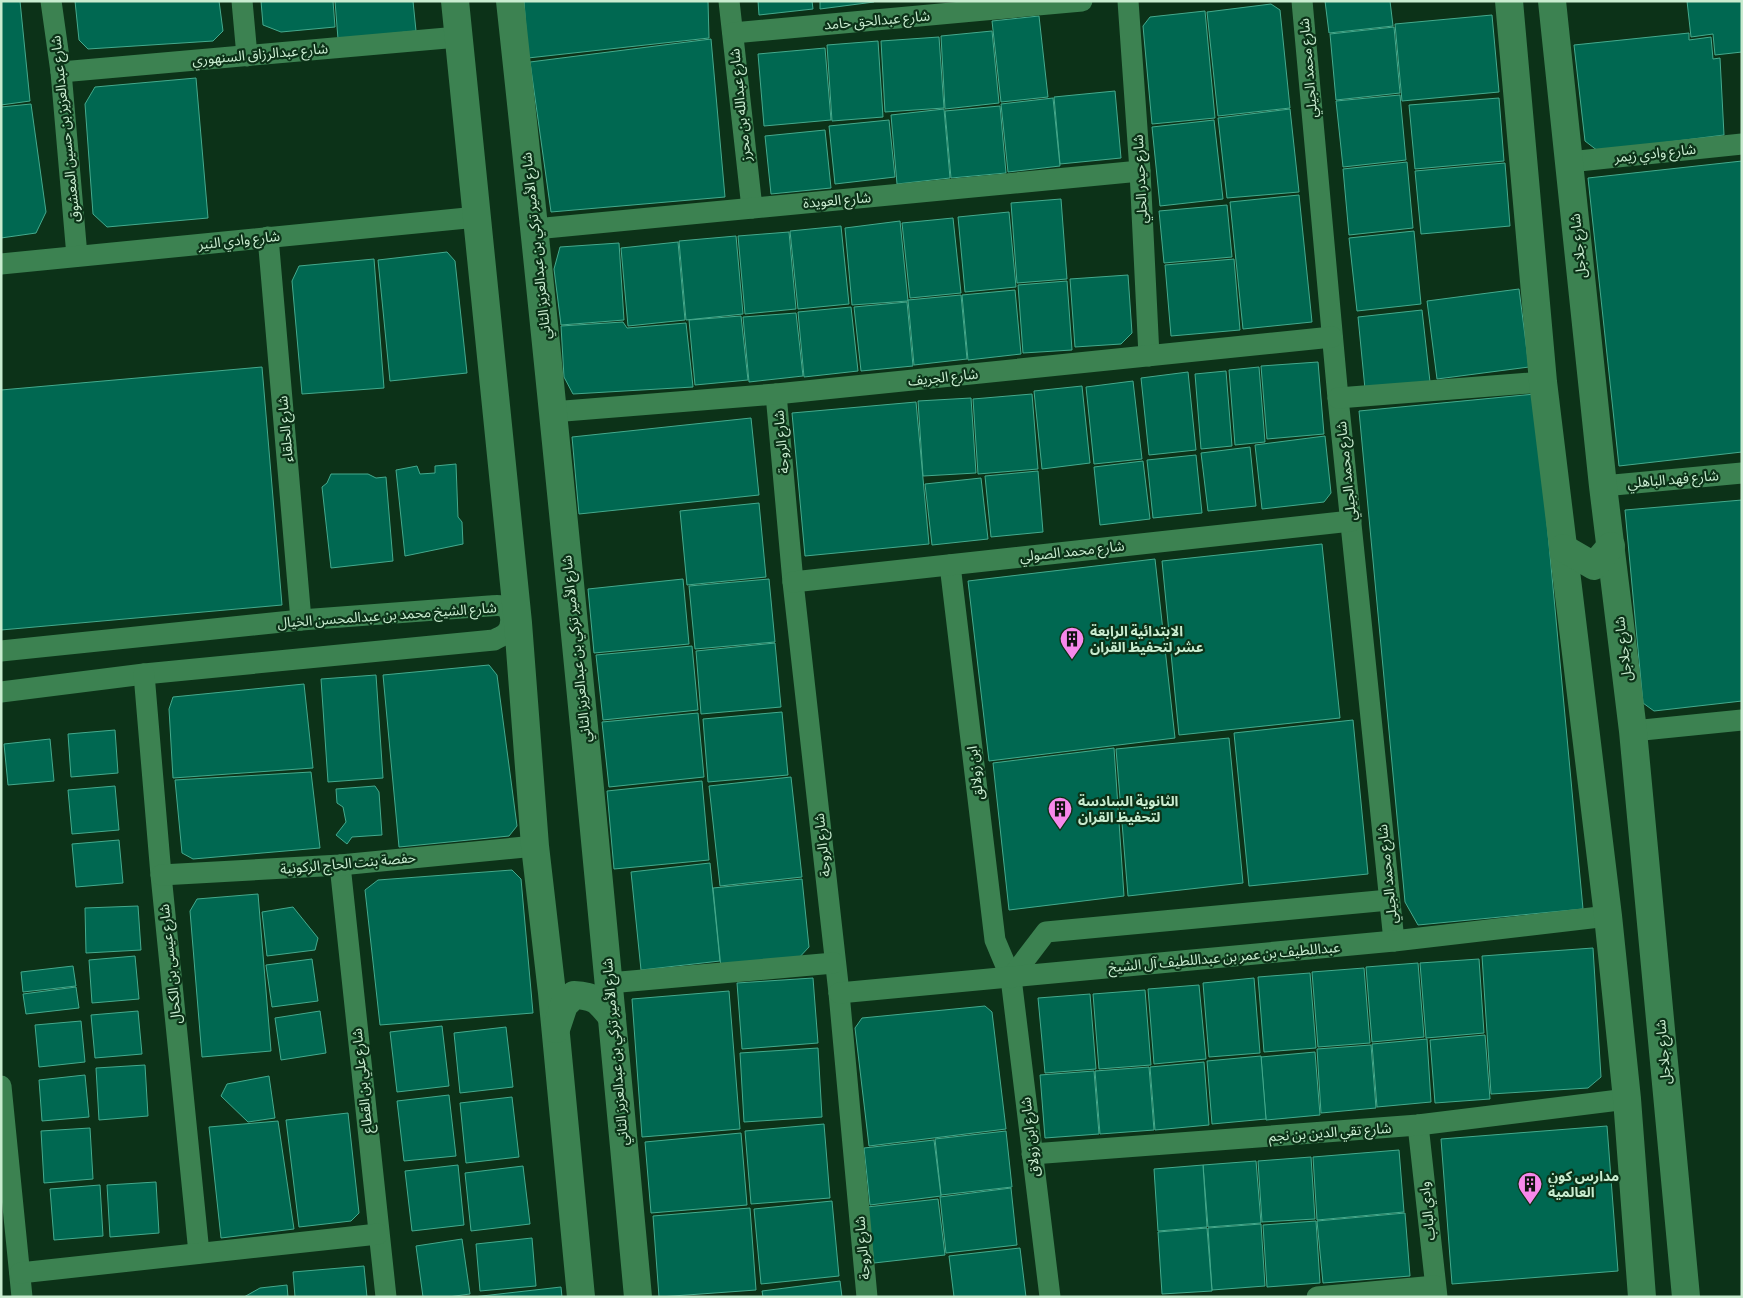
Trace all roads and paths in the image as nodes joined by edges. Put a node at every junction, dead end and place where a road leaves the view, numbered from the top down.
1 (51, 1) edge
2 (242, 1) edge
3 (455, 1) edge
4 (510, 1) edge
5 (729, 1) edge
6 (1082, 1) edge
7 (1128, 1) edge
8 (1302, 1) edge
9 (1509, 1) edge
10 (1552, 1) edge
11 (732, 34) junction
12 (458, 36) junction
13 (246, 56) junction
14 (61, 72) junction
15 (1742, 144) edge
16 (1569, 162) junction
17 (1140, 171) junction
18 (752, 208) junction
19 (477, 217) junction
20 (535, 229) junction
21 (268, 237) junction
22 (77, 256) junction
23 (1, 264) edge
24 (1332, 337) junction
25 (1149, 356) junction
26 (1543, 382) junction
27 (776, 394) junction
28 (1338, 398) junction
29 (552, 412) junction
30 (1742, 473) edge
31 (1603, 486) junction
32 (1351, 522) junction
33 (1611, 546) junction
34 (1563, 548) junction
35 (950, 564) junction
36 (794, 582) junction
37 (1569, 591) junction
38 (1616, 594) junction
39 (302, 620) junction
40 (1, 651) edge
41 (144, 674) junction
42 (1, 692) edge
43 (1742, 720) edge
44 (1633, 731) junction
45 (535, 846) junction
46 (340, 865) junction
47 (161, 875) junction
48 (1389, 900) junction
49 (1608, 916) junction
50 (1394, 941) junction
51 (606, 951) junction
52 (548, 961) junction
53 (834, 963) junction
54 (1011, 978) junction
55 (609, 983) junction
56 (839, 993) junction
57 (612, 1017) junction
58 (556, 1030) junction
59 (1, 1086) edge
60 (1627, 1099) junction
61 (1418, 1125) junction
62 (1032, 1154) junction
63 (378, 1234) junction
64 (199, 1253) junction
65 (20, 1273) junction
66 (1436, 1291) edge
67 (22, 1297) edge
68 (386, 1297) edge
69 (582, 1297) edge
70 (638, 1297) edge
71 (866, 1297) edge
72 (1050, 1297) edge
73 (1317, 1297) edge
74 (1642, 1297) edge
75 (1686, 1297) edge

1 - 14 street, شارع عبدالعزيز بن حسين المعشوق
2 - 13 street
3 - 12 street
4 - 20 street, شارع الأمير تركي بن عبدالعزيز الثاني
5 - 11 street, شارع عبدالله بن محرز
6 - 11 street, شارع عبدالحق حامد
7 - 17 street, شارع حيدر الحلي
8 - 24 street, شارع محمد الجيلي
9 - 26 street
10 - 16 street, شارع جلاجل
11 - 18 street, شارع عبدالله بن محرز
12 - 13 street, شارع عبدالرزاق السنهوري
12 - 19 street
13 - 14 street, شارع عبدالرزاق السنهوري
14 - 22 street, شارع عبدالعزيز بن حسين المعشوق
15 - 16 street, شارع وادي زيمر
16 - 31 street, شارع جلاجل
17 - 18 street, شارع العويدة
17 - 25 street, شارع حيدر الحلي
18 - 20 street, شارع العويدة
19 - 21 street, شارع وادي النير
19 - 45 street
20 - 29 street, شارع الأمير تركي بن عبدالعزيز الثاني
21 - 22 street, شارع وادي النير
21 - 39 street, شارع الحلقاء
22 - 23 street, شارع وادي النير
24 - 25 street, شارع الجريف
24 - 28 street, شارع محمد الجيلي
25 - 27 street, شارع الجريف
26 - 28 street
26 - 34 street
27 - 29 street, شارع الجريف
27 - 36 street, شارع الروحة
28 - 32 street, شارع محمد الجيلي
29 - 51 street, شارع الأمير تركي بن عبدالعزيز الثاني
30 - 31 street, شارع فهد الباهلي
31 - 33 street, شارع جلاجل
32 - 35 street, شارع محمد الصولي
32 - 48 street, شارع محمد الجيلي
33 - 34 street
33 - 38 street, شارع جلاجل
34 - 37 street
35 - 36 street, شارع محمد الصولي
35 - 54 street, ابن زولالق
36 - 53 street, شارع الروحة
37 - 38 street
37 - 49 street
38 - 44 street, شارع جلاجل
39 - 40 street, شارع الشيخ محمد بن عبدالمحسن الخيال
39 - 41 street, شارع الشيخ محمد بن عبدالمحسن الخيال
41 - 42 street, شارع الشيخ محمد بن عبدالمحسن الخيال
41 - 47 street, شارع عيسى بن الكحال
43 - 44 street
44 - 75 street, شارع جلاجل
45 - 46 street, حفصة بنت الحاج الركونية
45 - 52 street
46 - 47 street, حفصة بنت الحاج الركونية
46 - 63 street, شارع علي بن القطاع
47 - 64 street, شارع عيسى بن الكحال
48 - 50 street, شارع محمد الجيلي
48 - 54 street
49 - 50 street, عبداللطيف بن عمر بن عبداللطيف آل الشيخ
49 - 60 street
50 - 54 street, عبداللطيف بن عمر بن عبداللطيف آل الشيخ
51 - 52 street
51 - 55 street, شارع الأمير تركي بن عبدالعزيز الثاني
52 - 58 street
53 - 55 street
53 - 56 street, شارع الروحة
54 - 56 street, عبداللطيف بن عمر بن عبداللطيف آل الشيخ
54 - 62 street, شارع ابن زولاق
55 - 57 street, شارع الأمير تركي بن عبدالعزيز الثاني
56 - 71 street, شارع الروحة
57 - 58 street
57 - 70 street, شارع الأمير تركي بن عبدالعزيز الثاني
58 - 69 street
59 - 65 street
60 - 61 street, شارع تقي الدين بن نجم
60 - 74 street
61 - 62 street, شارع تقي الدين بن نجم
61 - 66 street, وادي الباب
62 - 72 street, شارع ابن زولاق
63 - 64 street
63 - 68 street, شارع علي بن القطاع
64 - 65 street
65 - 67 street
66 - 73 street

